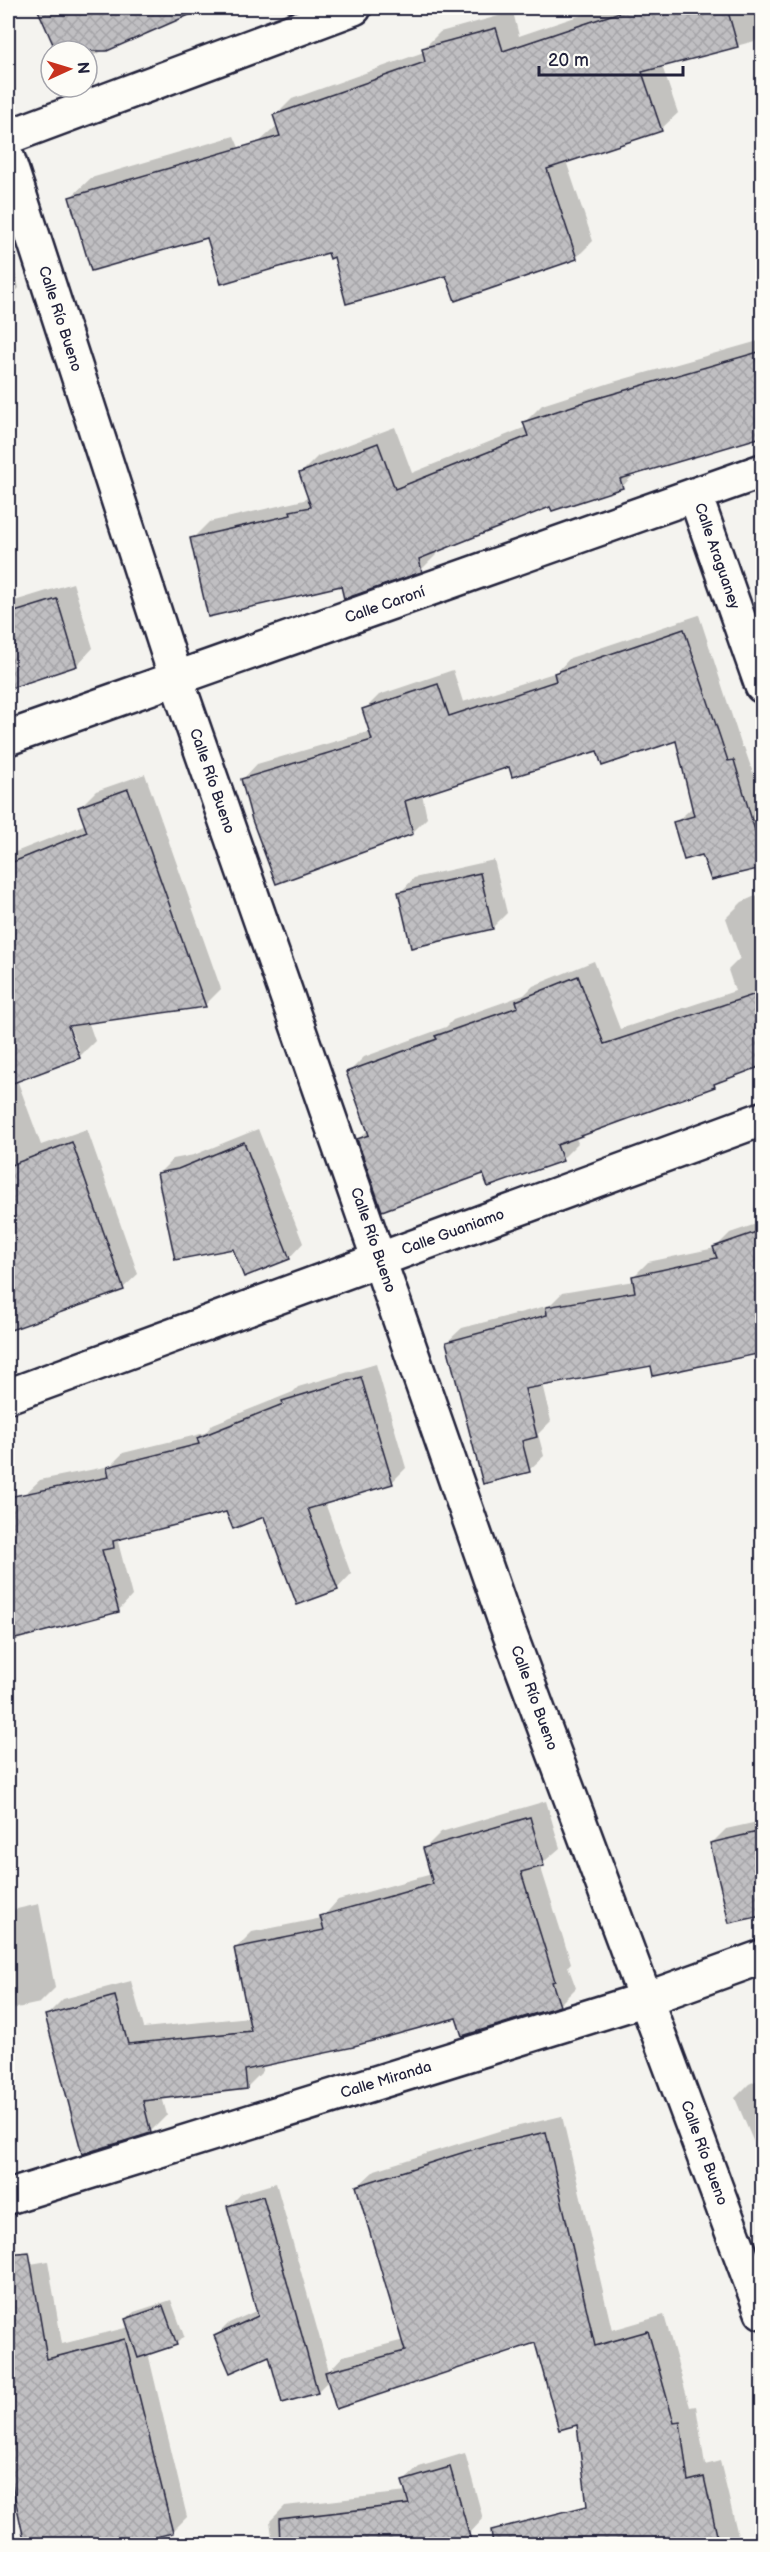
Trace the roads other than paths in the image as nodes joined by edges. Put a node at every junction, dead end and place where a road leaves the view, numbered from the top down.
1 (354, 8) edge
2 (8, 137) edge
3 (8, 159) edge
4 (762, 471) edge
5 (695, 495) junction
6 (176, 678) junction
7 (762, 686) edge
8 (8, 738) edge
9 (762, 1119) edge
10 (380, 1259) junction
11 (8, 1396) edge
12 (762, 1958) edge
13 (646, 1999) junction
14 (8, 2197) edge
15 (762, 2312) edge

1 - 2 street
3 - 6 street, Calle Río Bueno
4 - 5 street, Calle Caroní
5 - 6 street, Calle Caroní
5 - 7 street, Calle Araguaney
6 - 8 street, Calle Caroní
6 - 10 street, Calle Río Bueno
9 - 10 street, Calle Guaniamo
10 - 11 street, Calle Guaniamo
10 - 13 street, Calle Río Bueno
12 - 13 street, Calle Miranda
13 - 14 street, Calle Miranda
13 - 15 street, Calle Río Bueno

